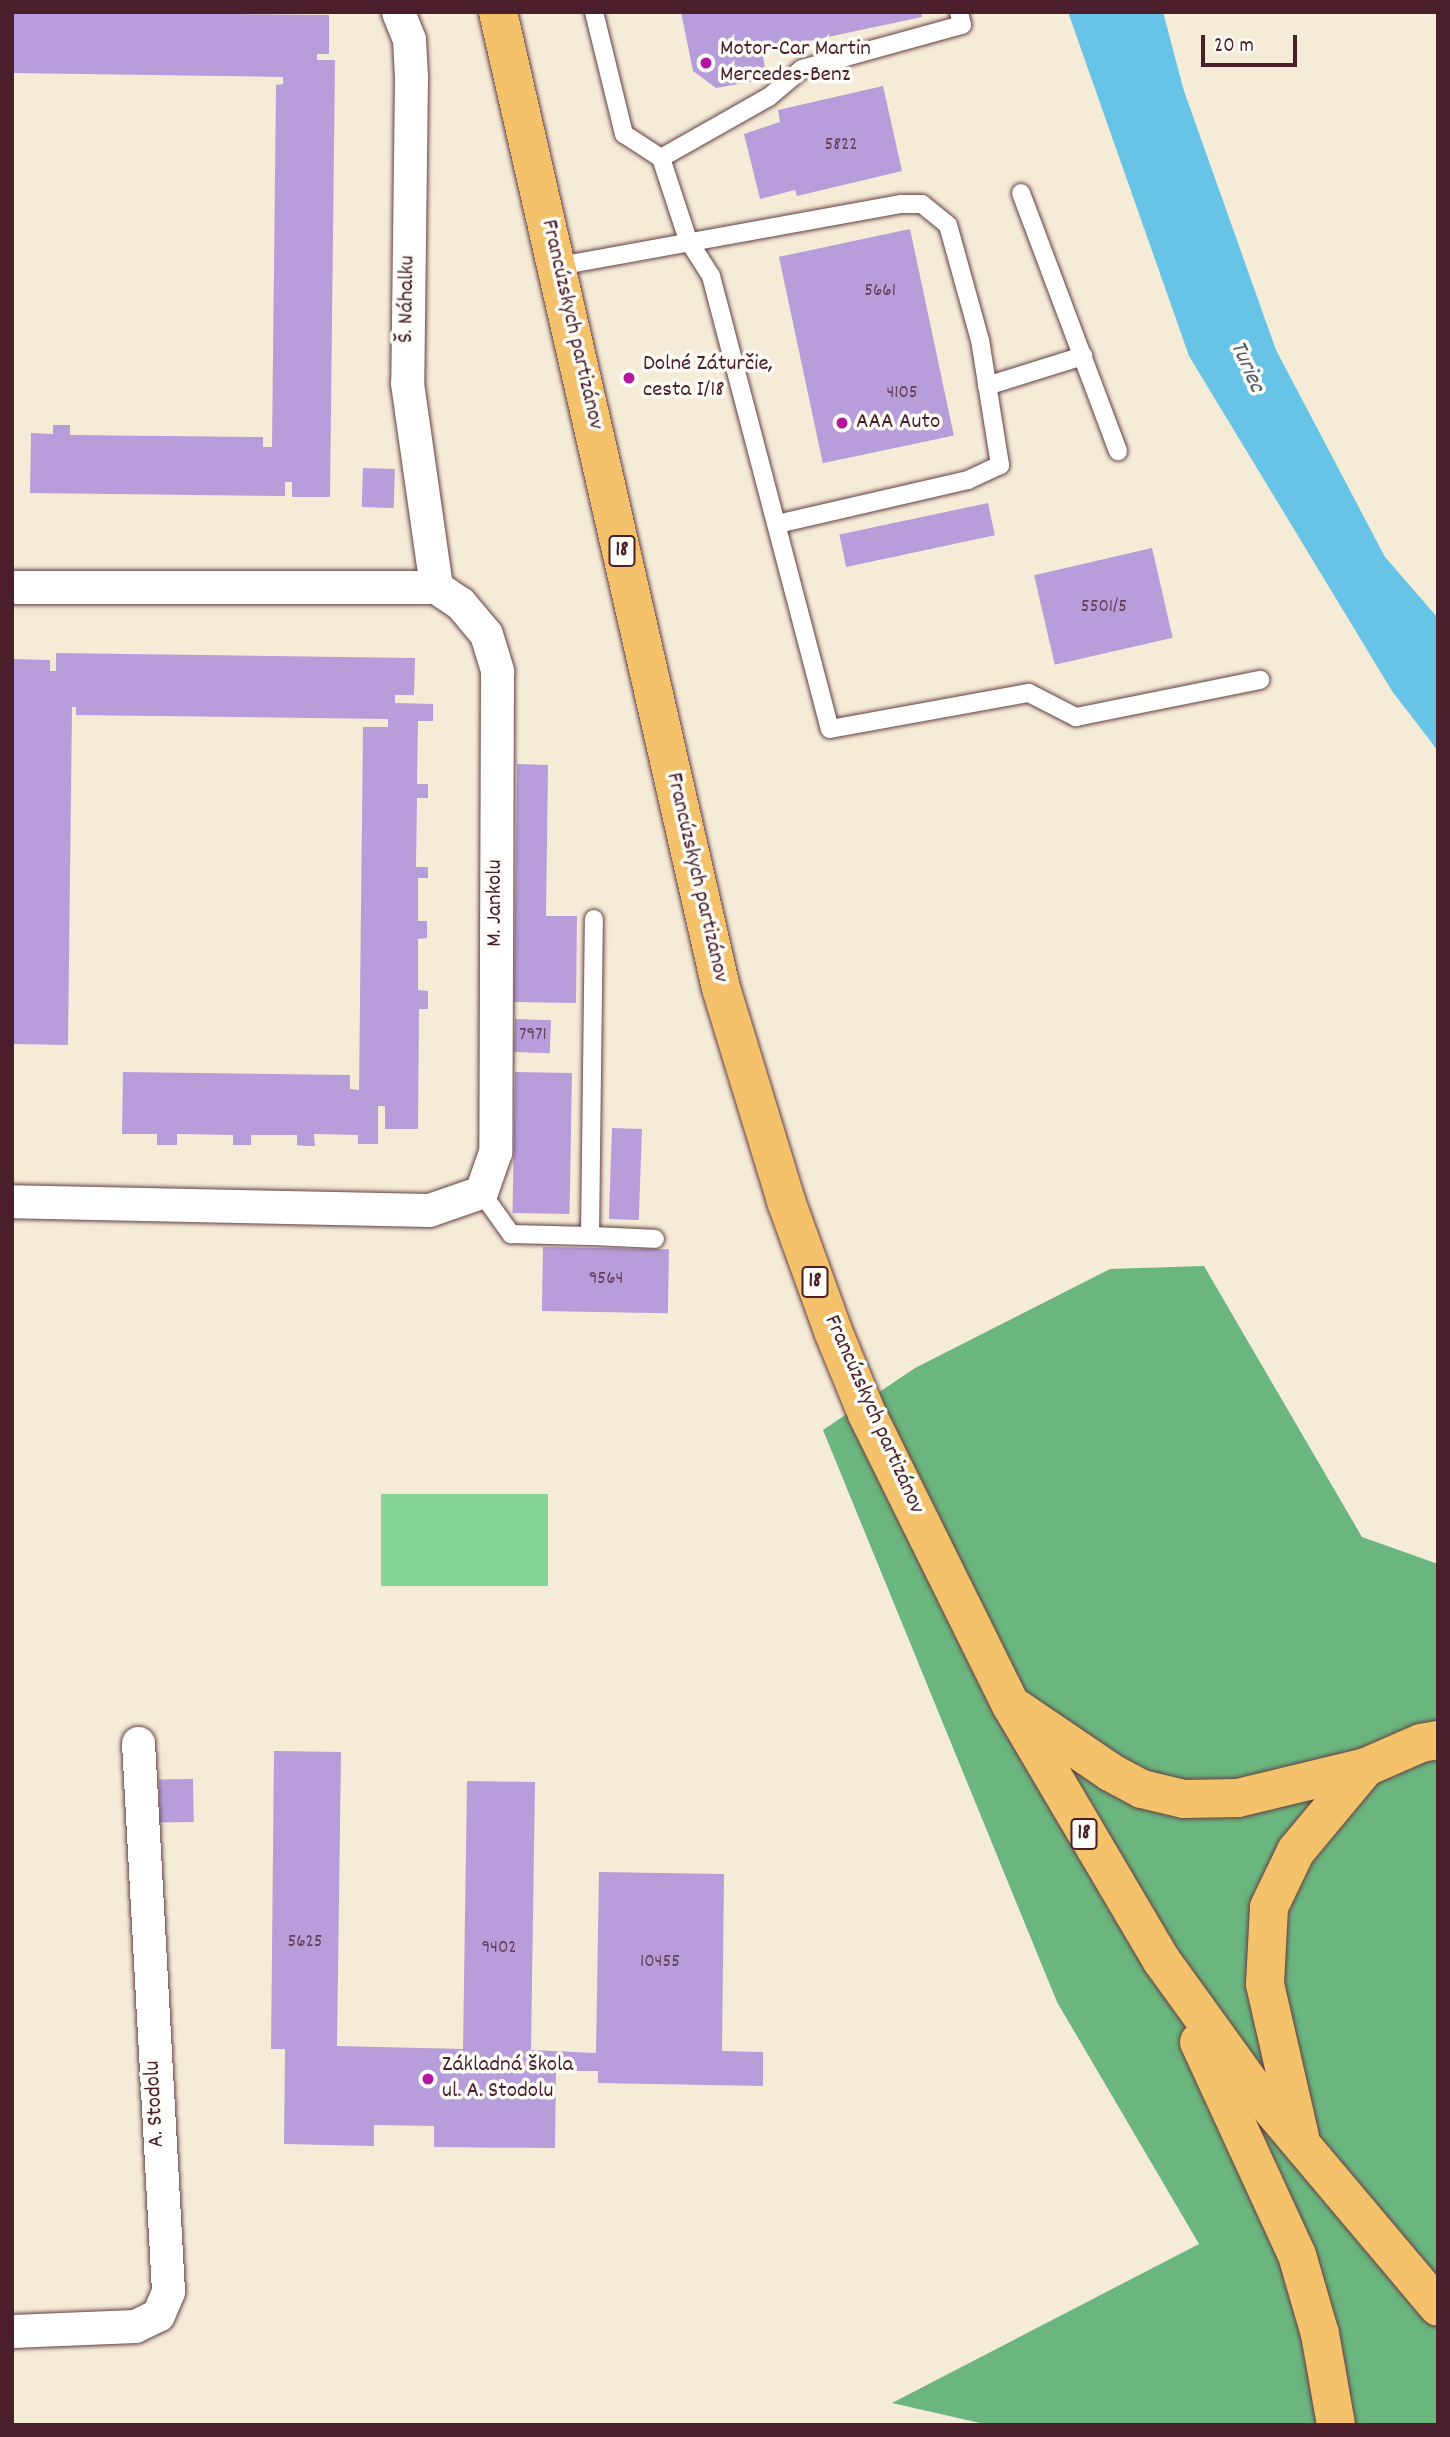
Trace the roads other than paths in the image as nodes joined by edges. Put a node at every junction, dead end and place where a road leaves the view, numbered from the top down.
1 (398, 12) edge
2 (498, 12) edge
3 (594, 12) edge
4 (959, 12) edge
5 (661, 158) junction
6 (1021, 193) dead end
7 (688, 240) junction
8 (559, 266) junction
9 (1083, 356) junction
10 (988, 387) junction
11 (1118, 451) dead end
12 (778, 524) junction
13 (12, 587) edge
14 (436, 587) junction
15 (1260, 680) dead end
16 (594, 919) dead end
17 (481, 1192) junction
18 (12, 1201) edge
19 (590, 1236) junction
20 (655, 1239) dead end
21 (1011, 1705) junction
22 (1438, 1740) edge
23 (138, 1743) dead end
24 (1366, 1767) junction
25 (1162, 1961) junction
26 (1303, 2149) junction
27 (1438, 2307) edge
28 (12, 2331) edge
29 (1336, 2425) edge

1 - 14 street, Š. Náhalku
2 - 8 main road, Francúzskych partizánov / 18
3 - 5 lane
4 - 5 lane
5 - 7 lane
6 - 9 lane
7 - 8 lane
7 - 10 lane
7 - 12 lane
8 - 21 main road, Francúzskych partizánov / 18
9 - 10 lane
9 - 11 lane
10 - 12 lane
12 - 15 lane
13 - 14 street
14 - 17 street, M. Jankolu
16 - 19 lane
17 - 18 street
17 - 19 lane
19 - 20 lane
21 - 24 main road
21 - 25 main road, 18
22 - 24 main road
23 - 28 street, A. Stodolu
24 - 26 main road
25 - 26 main road, 18
25 - 29 main road
26 - 27 main road, 18

